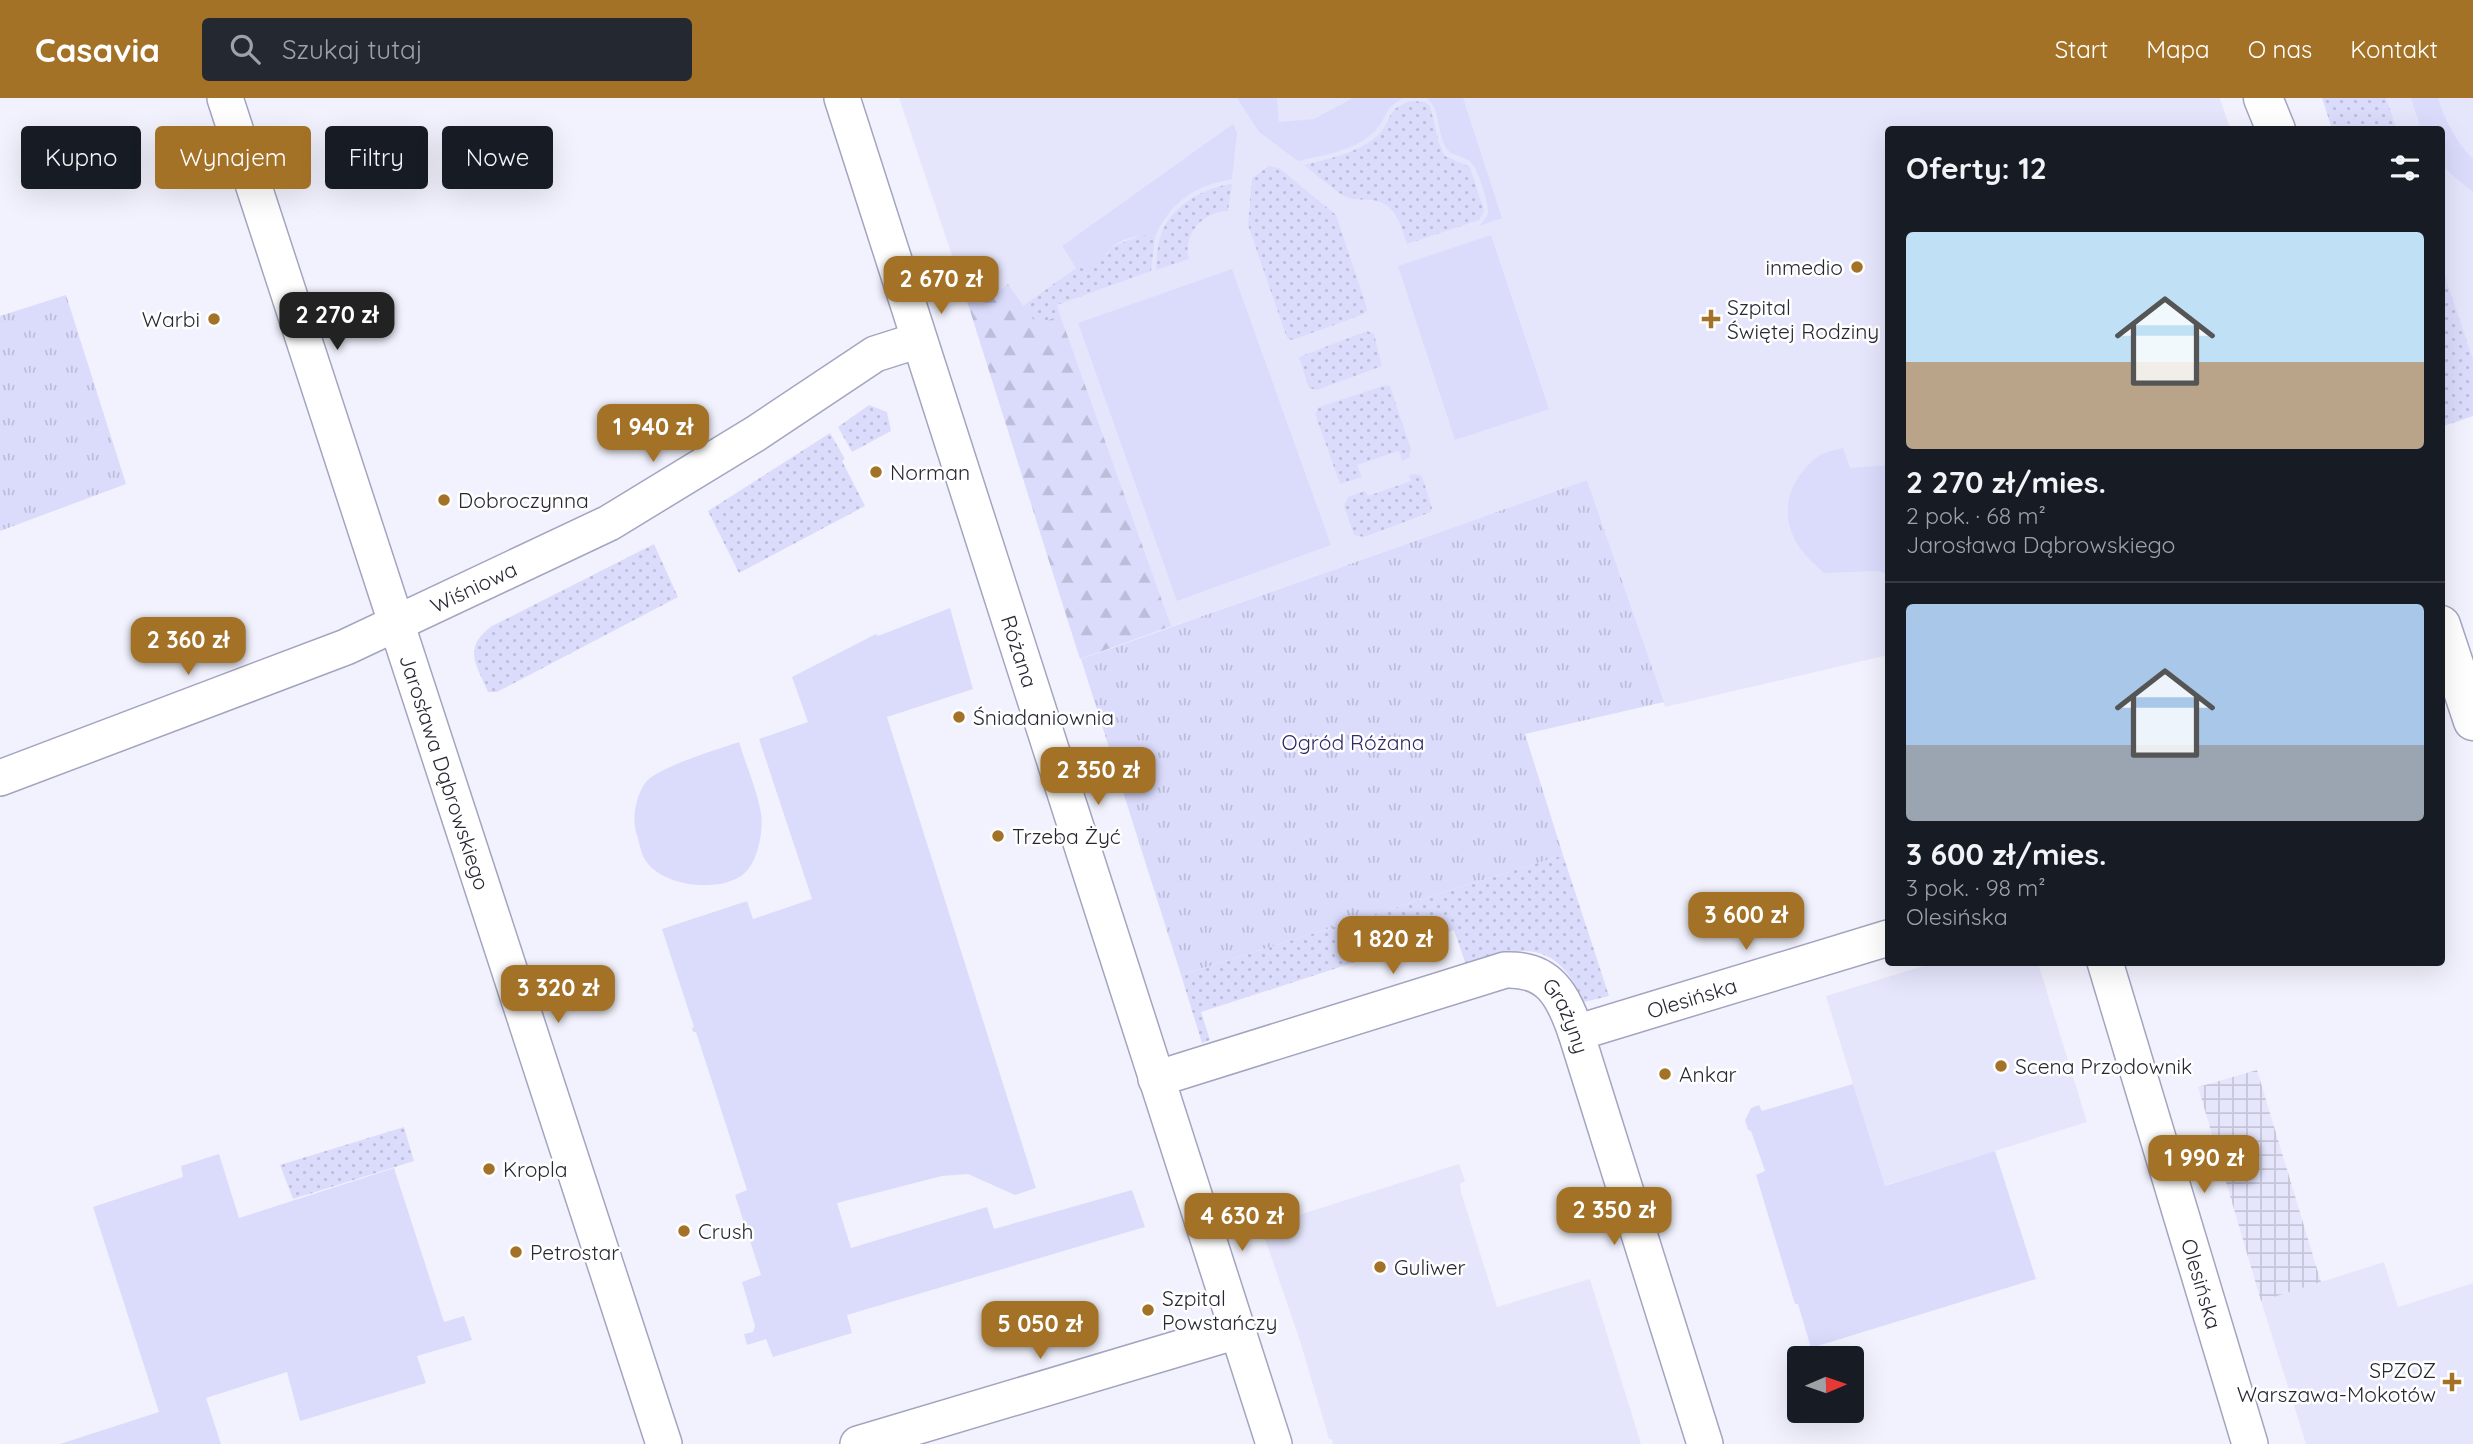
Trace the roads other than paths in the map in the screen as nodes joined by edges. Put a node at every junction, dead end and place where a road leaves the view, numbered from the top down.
1 (225, 98) edge
2 (842, 98) edge
3 (2263, 98) edge
4 (2274, 126) edge
5 (919, 341) junction
6 (396, 623) junction
7 (2445, 637) edge
8 (2473, 721) edge
9 (0, 778) edge
10 (1885, 939) edge
11 (2106, 966) edge
12 (1576, 1033) junction
13 (1156, 1080) junction
14 (1237, 1331) junction
15 (664, 1444) edge
16 (858, 1444) edge
17 (1274, 1444) edge
18 (1705, 1444) edge
19 (2250, 1444) edge

1 - 6 street, Jarosława Dąbrowskiego
2 - 5 street, Różana
3 - 4 street
5 - 6 street, Wiśniowa
5 - 13 street, Różana
6 - 9 street, Wiśniowa
6 - 15 street, Jarosława Dąbrowskiego
7 - 8 street
10 - 12 street, Olesińska
11 - 19 street, Olesińska
12 - 13 street, Grażyny
12 - 18 street, Grażyny
13 - 14 street, Różana
14 - 16 street
14 - 17 street, Różana

